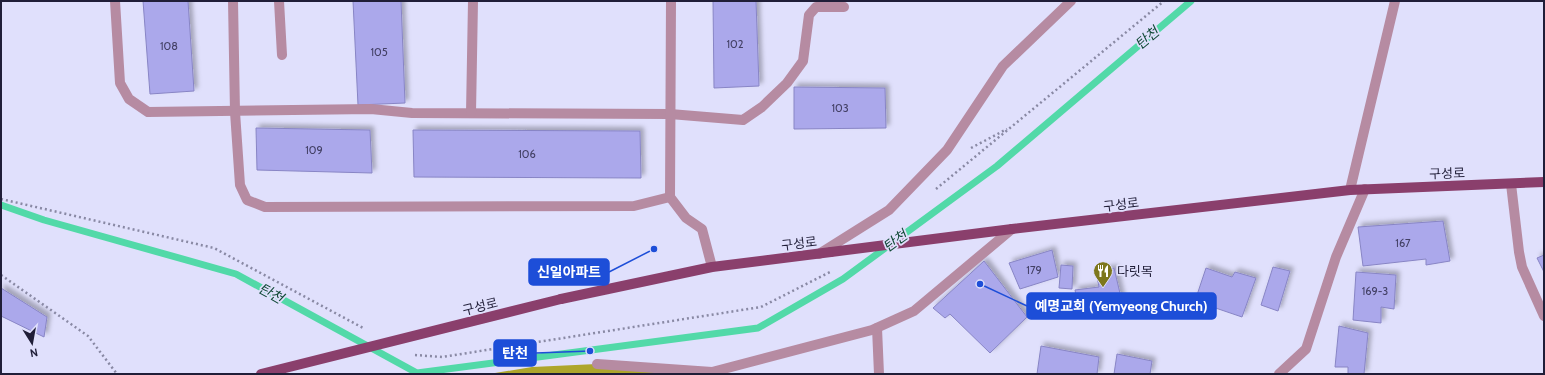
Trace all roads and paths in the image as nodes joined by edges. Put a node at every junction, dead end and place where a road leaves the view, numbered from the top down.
1 (116, 1) edge
2 (233, 1) edge
3 (279, 1) edge
4 (473, 1) edge
5 (671, 1) edge
6 (1071, 1) edge
7 (1164, 1) edge
8 (1395, 1) edge
9 (844, 7) dead end
10 (282, 55) dead end
11 (235, 112) junction
12 (471, 113) junction
13 (670, 114) junction
14 (1544, 182) edge
15 (1511, 184) junction
16 (1365, 189) junction
17 (935, 190) dead end
18 (1350, 190) junction
19 (670, 197) junction
20 (1, 199) edge
21 (1012, 229) junction
22 (819, 254) junction
23 (712, 267) junction
24 (836, 268) dead end
25 (1, 275) edge
26 (1544, 316) edge
27 (877, 328) junction
28 (369, 332) dead end
29 (411, 354) dead end
30 (597, 364) dead end
31 (117, 374) edge
32 (261, 374) edge
33 (879, 374) edge
34 (1280, 374) edge

1 - 11 street
2 - 11 street
3 - 10 street
4 - 12 street
5 - 13 street
6 - 22 street
7 - 17 path
8 - 18 street
9 - 13 street
11 - 12 street
11 - 19 street
12 - 13 street
13 - 19 street
14 - 15 main road, 구성로
15 - 16 main road, 구성로
15 - 26 street
16 - 18 main road, 구성로
16 - 34 street
18 - 21 main road, 구성로
19 - 23 street
20 - 28 path
21 - 22 main road, 구성로, bridge
21 - 27 street
22 - 23 main road, 구성로
23 - 32 main road, 구성로, bridge
24 - 29 path
25 - 31 path
27 - 30 street
27 - 33 street

